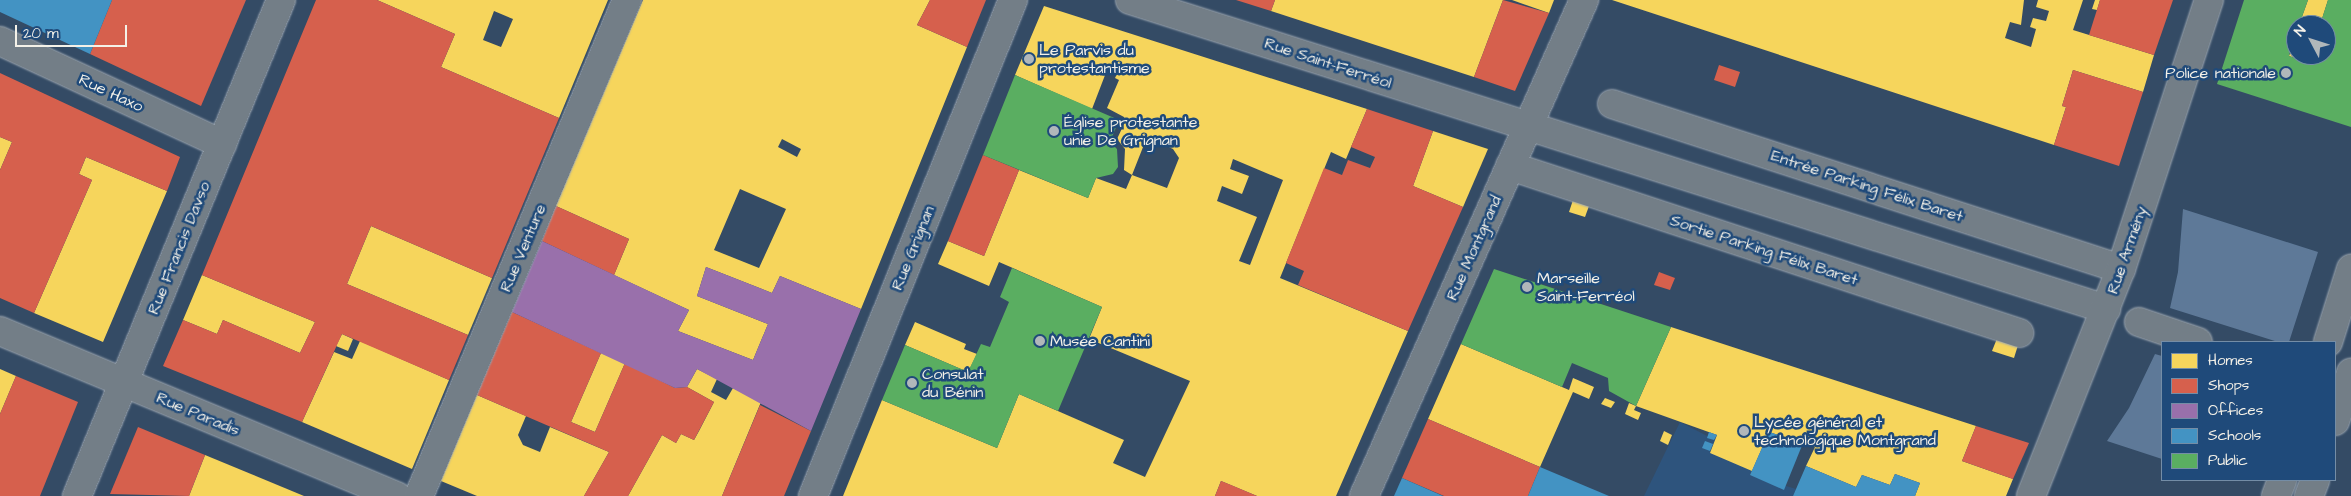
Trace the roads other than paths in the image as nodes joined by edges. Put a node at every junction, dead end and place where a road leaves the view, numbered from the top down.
1 (281, 0) edge
2 (627, 0) edge
3 (1013, 0) edge
4 (1130, 0) edge
5 (1584, 0) edge
6 (2209, 0) edge
7 (0, 41) edge
8 (1612, 104) dead end
9 (1527, 125) junction
10 (222, 144) junction
11 (1510, 166) junction
12 (2121, 269) junction
13 (2351, 269) edge
14 (2106, 310) junction
15 (2139, 322) dead end
16 (0, 332) edge
17 (2019, 333) dead end
18 (2195, 341) edge
19 (2328, 341) edge
20 (2351, 373) edge
21 (124, 383) junction
22 (2336, 418) edge
23 (2282, 481) edge
24 (2315, 481) edge
25 (352, 487) edge
26 (77, 496) edge
27 (397, 496) edge
28 (419, 496) edge
29 (813, 496) edge
30 (1364, 496) edge
31 (2031, 496) edge
32 (2276, 496) edge
33 (2310, 496) edge

1 - 10 street, Rue Francis Davso
2 - 28 street, Rue Venture
3 - 29 street, Rue Grignan
4 - 9 street, Rue Saint-Ferréol
5 - 9 street, Rue Montgrand
6 - 12 street, Rue Armény
7 - 10 street, Rue Haxo
8 - 12 street, Entrée Parking Félix Baret
9 - 11 street, Rue Montgrand
9 - 14 street, Rue Saint-Ferréol
10 - 21 street, Rue Francis Davso
11 - 17 street, Sortie Parking Félix Baret
11 - 30 street, Rue Montgrand
12 - 14 street, Rue Armény
13 - 19 street
14 - 31 street, Rue Armény
15 - 18 street
16 - 21 street, Rue Paradis
20 - 22 street
21 - 25 street, Rue Paradis
21 - 26 street, Rue Francis Davso
23 - 32 street
24 - 33 street
25 - 27 street, Rue Paradis

